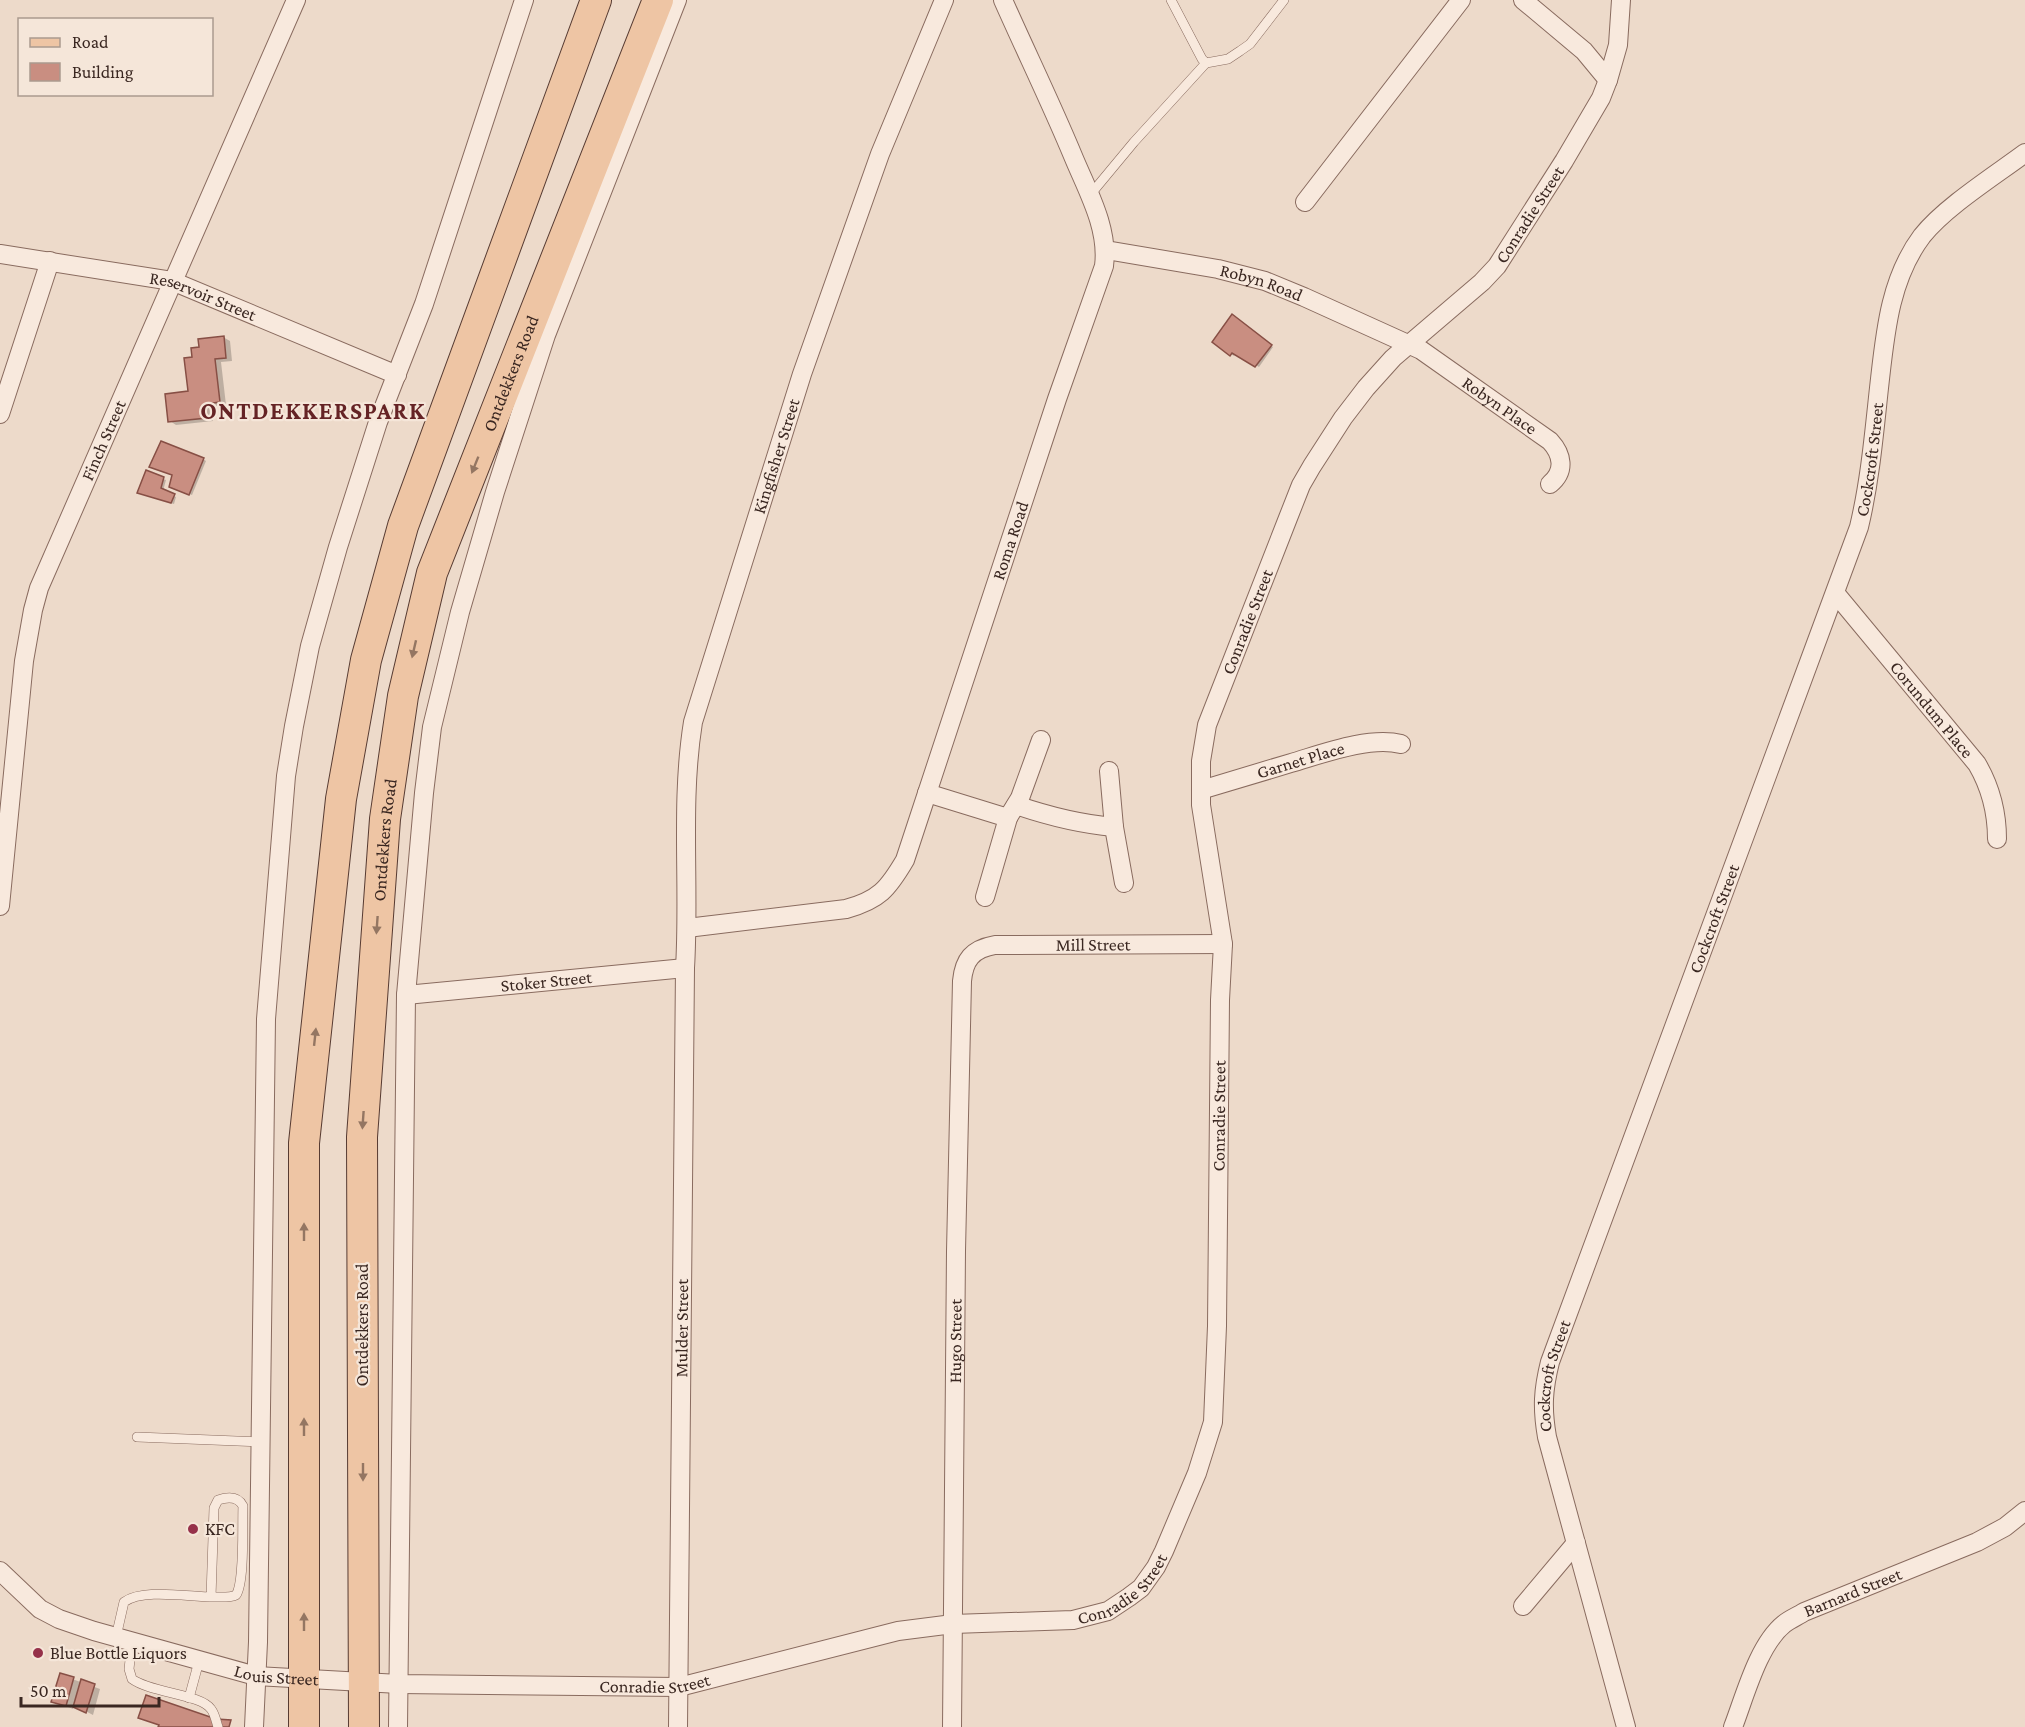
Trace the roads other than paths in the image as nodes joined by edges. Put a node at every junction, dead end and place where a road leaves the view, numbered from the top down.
1 (296, 0) edge
2 (524, 0) edge
3 (596, 0) edge
4 (658, 0) edge
5 (677, 0) edge
6 (944, 0) edge
7 (1003, 0) edge
8 (1171, 0) edge
9 (1284, 0) edge
10 (1461, 0) edge
11 (1522, 0) edge
12 (1621, 0) edge
13 (1206, 63) junction
14 (1608, 80) junction
15 (2025, 153) edge
16 (1090, 195) junction
17 (1305, 202) dead end
18 (1106, 250) junction
19 (0, 254) edge
20 (50, 261) junction
21 (172, 281) junction
22 (1408, 345) junction
23 (397, 375) junction
24 (0, 414) edge
25 (1550, 484) dead end
26 (1836, 594) junction
27 (1041, 740) dead end
28 (1401, 744) dead end
29 (1109, 771) dead end
30 (1201, 790) junction
31 (927, 793) junction
32 (1012, 812) junction
33 (1114, 827) junction
34 (1997, 839) dead end
35 (2, 857) edge
36 (1124, 883) dead end
37 (985, 897) dead end
38 (0, 906) edge
39 (687, 928) junction
40 (1222, 944) junction
41 (968, 959) joint
42 (685, 968) junction
43 (406, 995) junction
44 (137, 1437) dead end
45 (261, 1442) junction
46 (2025, 1511) edge
47 (1576, 1543) junction
48 (0, 1571) edge
49 (6, 1590) edge
50 (211, 1597) junction
51 (1523, 1606) dead end
52 (953, 1624) junction
53 (124, 1640) junction
54 (199, 1661) junction
55 (256, 1676) junction
56 (304, 1680) junction
57 (364, 1682) junction
58 (399, 1684) junction
59 (679, 1687) junction
60 (189, 1698) junction
61 (218, 1727) edge
62 (254, 1727) edge
63 (304, 1727) edge
64 (364, 1727) edge
65 (399, 1727) edge
66 (678, 1727) edge
67 (952, 1727) edge
68 (1626, 1727) edge
69 (1733, 1727) edge

1 - 21 street, Finch Street
2 - 23 street
56 -> 3 main road
4 -> 57 main road, Ontdekkers Road
5 - 43 street, Ontdekkers Road
6 - 39 street, Kingfisher Street
7 - 16 street, Roma Road
8 - 13 lane
9 - 13 lane
10 - 17 street
11 - 14 street
12 - 14 street, Conradie Street
13 - 16 lane
14 - 22 street, Conradie Street
15 - 26 street, Cockcroft Street
16 - 18 street, Roma Road
18 - 22 street, Robyn Road
18 - 31 street, Roma Road
19 - 20 street, Reservoir Street
20 - 21 street, Reservoir Street
20 - 24 street
21 - 23 street, Reservoir Street
21 - 35 street, Finch Street
22 - 25 street, Robyn Place
22 - 30 street, Conradie Street
23 - 45 street
26 - 34 street, Corundum Place
26 - 47 street, Cockcroft Street
27 - 32 street
28 - 30 street, Garnet Place
29 - 33 street
30 - 40 street, Conradie Street
31 - 32 street
31 - 39 street, Roma Road
32 - 33 street
32 - 37 street
33 - 36 street
35 - 38 street, Finch Street
39 - 42 street, Mulder Street
40 - 41 street, Mill Street
40 - 52 street, Conradie Street
41 - 52 street, Hugo Street
42 - 43 street, Stoker Street
42 - 59 street, Mulder Street
43 - 58 street, Ontdekkers Road
44 - 45 lane
45 - 55 street
46 - 69 street, Barnard Street
47 - 51 street
47 - 68 street, Cockcroft Street
48 - 49 street, Louis Street
49 - 53 street, Louis Street
50 - 50 lane
50 - 53 lane
52 - 59 street, Conradie Street
52 - 67 street, Hugo Street
53 - 54 street, Louis Street
53 - 60 lane
54 - 55 street, Louis Street
54 - 60 lane
55 - 56 street, Louis Street
55 - 62 street
56 - 57 street, Louis Street
56 - 63 main road
57 - 58 street, Louis Street
57 - 64 main road, Ontdekkers Road
58 - 59 street, Conradie Street
58 - 65 street, Ontdekkers Road
59 - 66 street, Mulder Street
60 - 61 lane

